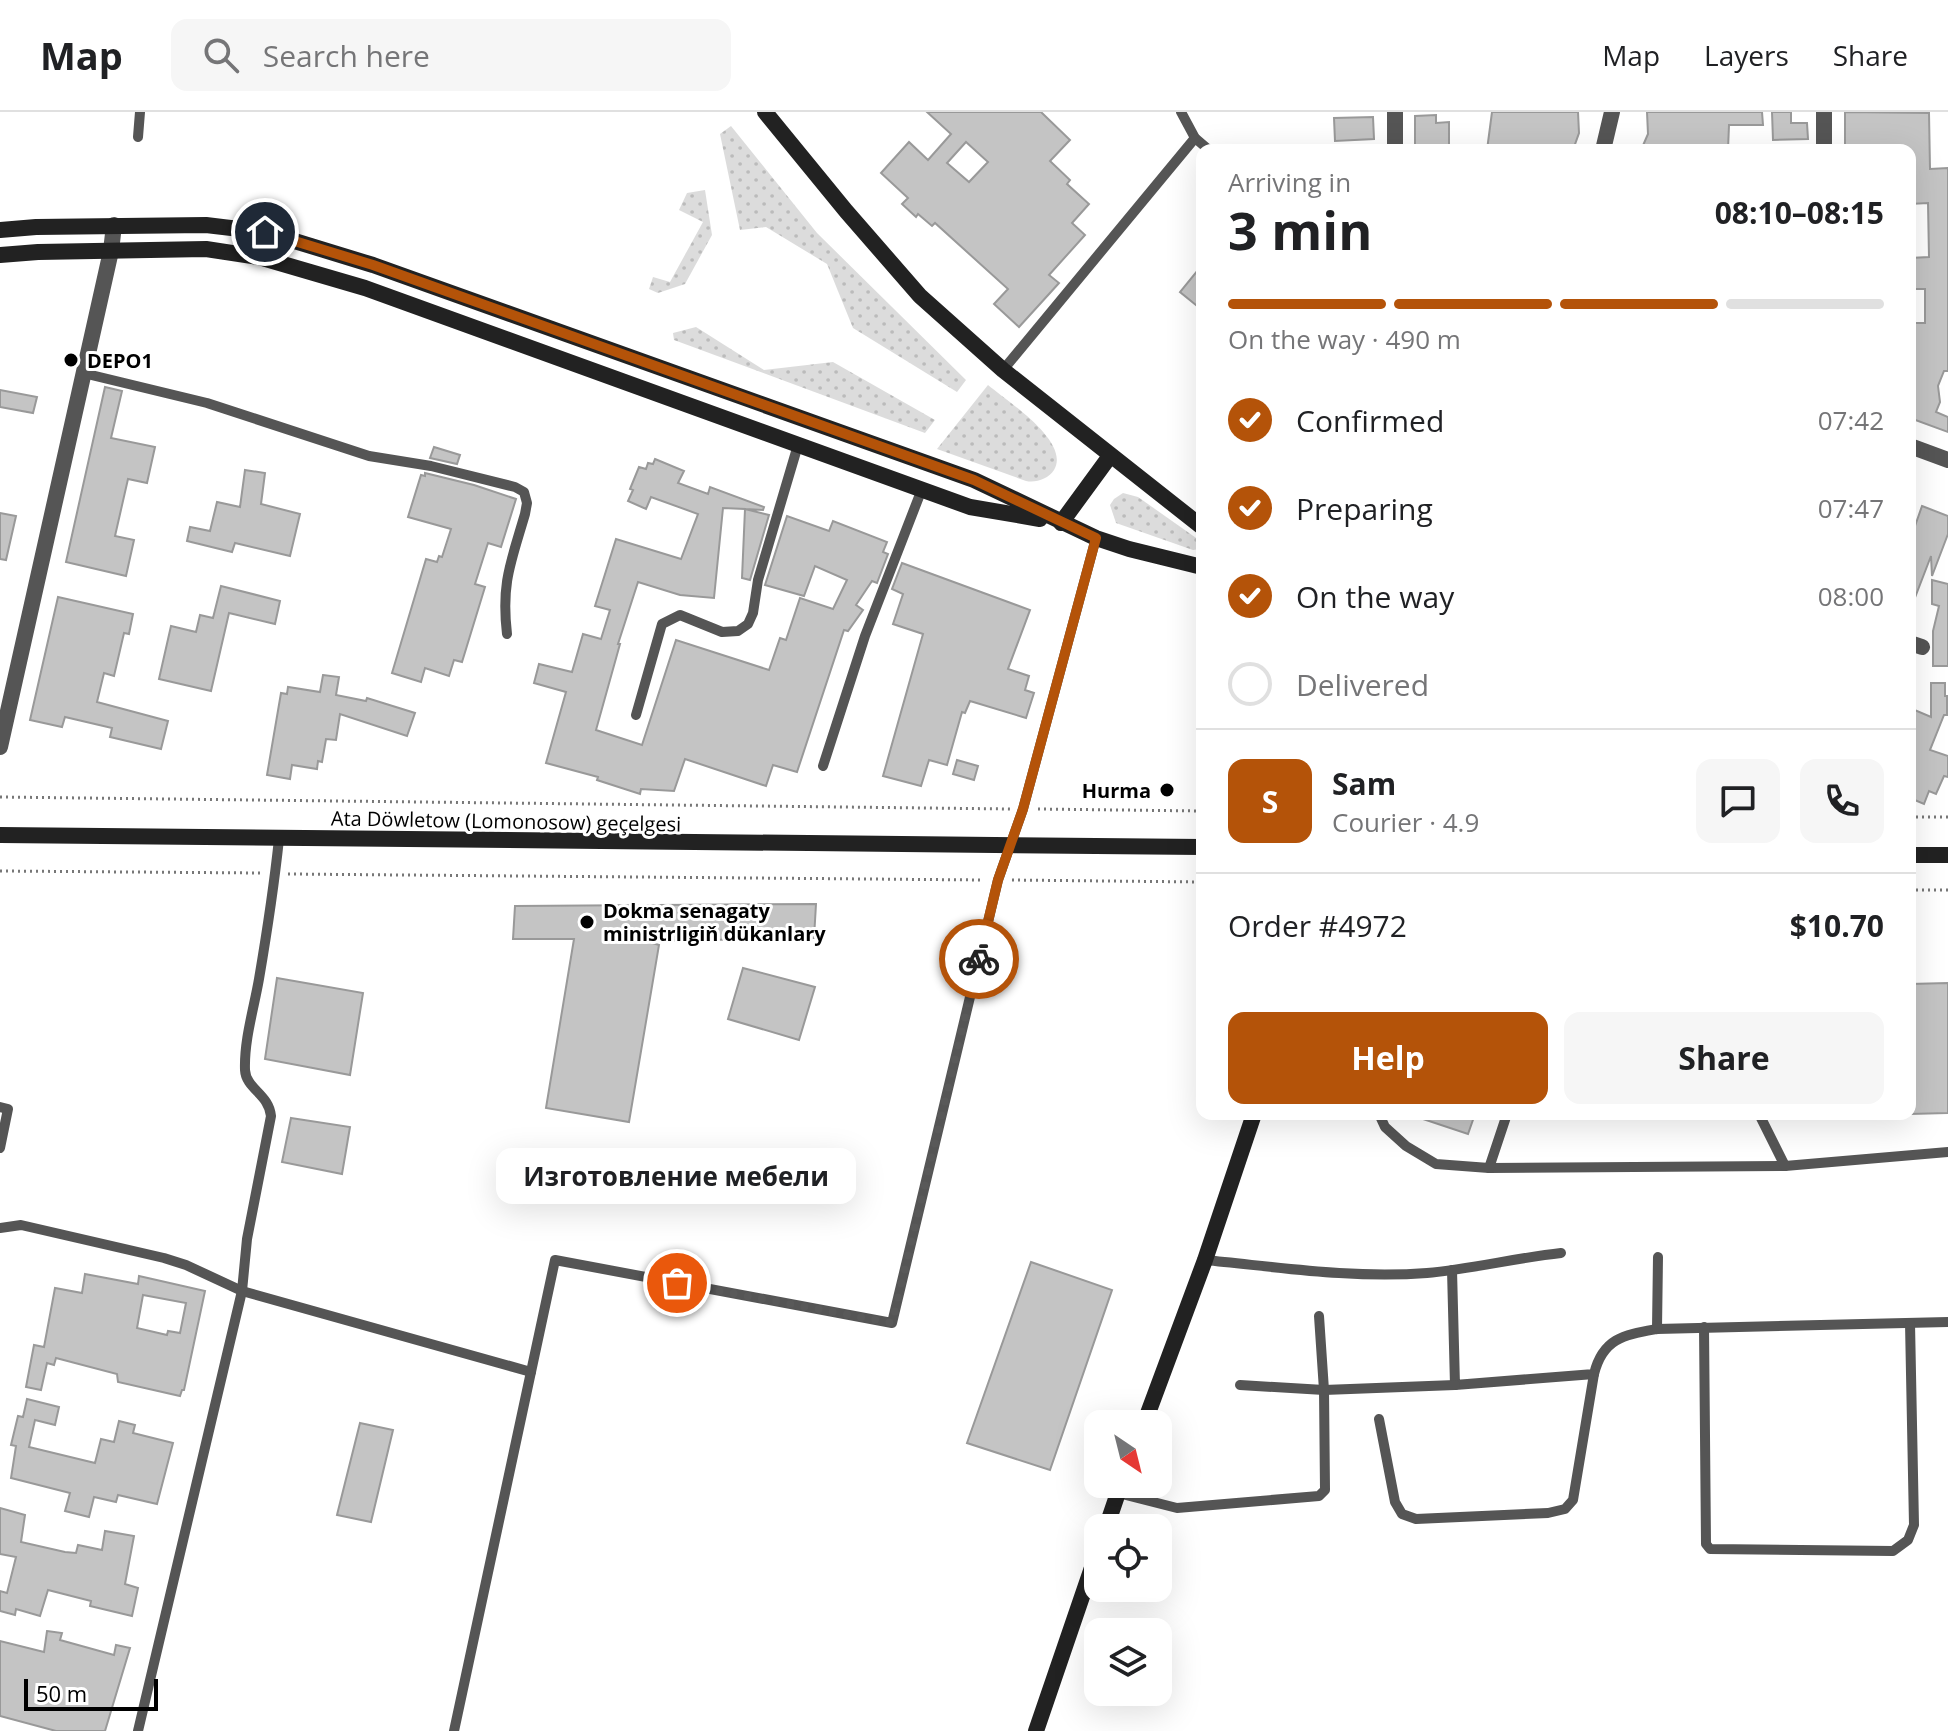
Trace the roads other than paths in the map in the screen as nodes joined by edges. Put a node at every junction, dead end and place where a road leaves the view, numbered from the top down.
1 (140, 112) edge
2 (765, 112) edge
3 (1181, 112) edge
4 (1395, 112) edge
5 (1612, 112) edge
6 (1824, 112) edge
7 (138, 137) dead end
8 (1195, 138) junction
9 (1202, 144) edge
10 (1395, 144) edge
11 (1604, 144) edge
12 (1824, 144) edge
13 (114, 225) junction
14 (0, 230) edge
15 (111, 251) junction
16 (0, 255) edge
17 (1003, 370) junction
18 (83, 373) junction
19 (798, 445) junction
20 (1916, 448) edge
21 (1110, 456) junction
22 (1948, 460) edge
23 (922, 489) junction
24 (1196, 522) edge
25 (1061, 523) junction
26 (1096, 538) junction
27 (1196, 566) edge
28 (507, 634) dead end
29 (636, 715) dead end
30 (0, 745) edge
31 (823, 766) dead end
32 (0, 835) edge
33 (279, 839) junction
34 (1011, 846) junction
35 (1196, 847) edge
36 (1916, 855) edge
37 (1948, 855) edge
38 (0, 1107) edge
39 (1252, 1120) edge
40 (1382, 1120) edge
41 (1505, 1120) edge
42 (1762, 1120) edge
43 (0, 1148) edge
44 (1948, 1152) edge
45 (1785, 1166) junction
46 (1489, 1168) junction
47 (0, 1228) edge
48 (1561, 1253) dead end
49 (1658, 1257) dead end
50 (1205, 1260) junction
51 (1452, 1270) junction
52 (242, 1291) junction
53 (1319, 1316) dead end
54 (1948, 1322) edge
55 (1910, 1323) junction
56 (1704, 1327) junction
57 (1657, 1329) junction
58 (531, 1372) junction
59 (1594, 1374) junction
60 (1240, 1385) dead end
61 (1455, 1385) junction
62 (1324, 1390) junction
63 (1149, 1410) edge
64 (1379, 1419) dead end
65 (1148, 1498) edge
66 (1084, 1591) edge
67 (138, 1731) edge
68 (454, 1731) edge
69 (1036, 1731) edge

1 - 7 lane
2 - 17 street
3 - 8 lane
4 - 10 street
5 - 11 street
6 - 12 street
8 - 9 lane
8 - 17 lane
13 - 14 street
13 - 15 street
13 - 25 street
15 - 16 street
15 - 18 street
15 - 19 street
17 - 21 street
18 - 28 lane
18 - 30 street
19 - 23 street
19 - 29 lane
20 - 22 street
21 - 24 street
21 - 25 street
23 - 25 street
23 - 31 lane
25 - 26 street
26 - 27 street
26 - 34 lane
32 - 33 street, Ata Döwletow (Lomonosow) geçelgesi
33 - 34 street, Ata Döwletow (Lomonosow) geçelgesi
33 - 52 lane
34 - 35 street, Ata Döwletow (Lomonosow) geçelgesi
34 - 58 lane
36 - 37 street
38 - 43 lane
39 - 50 street
40 - 46 lane
41 - 46 lane
42 - 45 lane
44 - 45 lane
45 - 46 lane
47 - 52 lane
48 - 51 lane
49 - 57 lane
50 - 51 lane
50 - 63 street
51 - 61 lane
52 - 58 lane
52 - 67 lane
53 - 62 lane
54 - 55 lane
55 - 56 lane
55 - 56 lane
56 - 57 lane
57 - 59 lane
58 - 68 lane
59 - 61 lane
59 - 64 lane
60 - 62 lane
61 - 62 lane
62 - 65 lane
66 - 69 street

